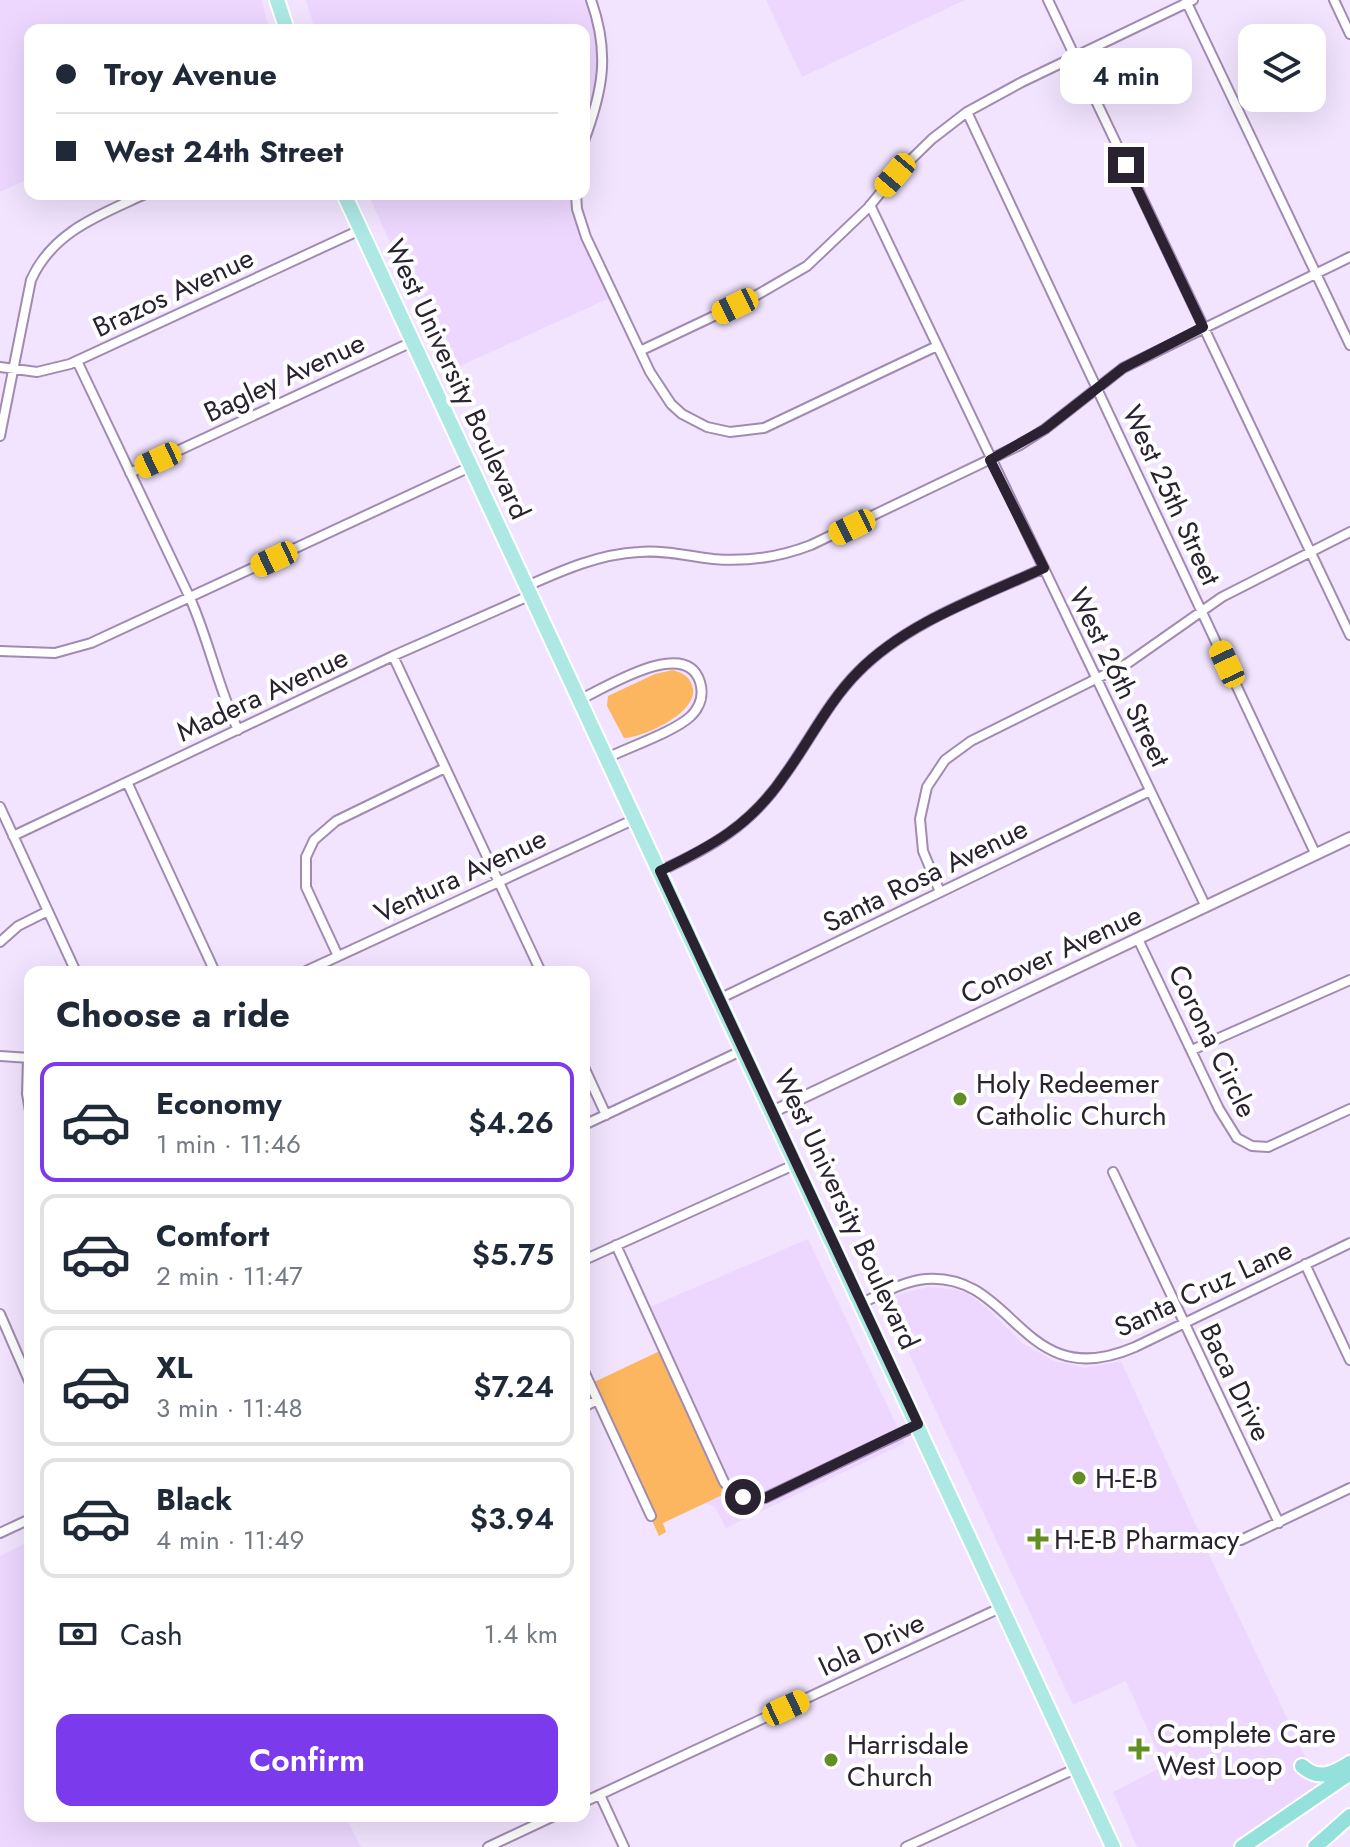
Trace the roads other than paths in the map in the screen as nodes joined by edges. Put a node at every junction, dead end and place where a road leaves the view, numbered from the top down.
1 (277, 0) edge
2 (285, 0) edge
3 (591, 0) edge
4 (1048, 0) edge
5 (1334, 0) edge
6 (1189, 1) edge
7 (284, 23) edge
8 (1350, 34) edge
9 (1074, 56) junction
10 (967, 112) junction
11 (590, 122) edge
12 (133, 200) edge
13 (347, 200) edge
14 (576, 200) edge
15 (870, 205) junction
16 (360, 230) junction
17 (1350, 257) edge
18 (1316, 274) junction
19 (1203, 327) junction
20 (412, 342) junction
21 (1350, 345) edge
22 (937, 346) junction
23 (640, 351) junction
24 (77, 361) junction
25 (0, 367) edge
26 (12, 370) junction
27 (1097, 387) junction
28 (0, 436) edge
29 (990, 460) junction
30 (470, 467) junction
31 (130, 473) junction
32 (1350, 532) edge
33 (1310, 551) junction
34 (1044, 568) junction
35 (529, 590) junction
36 (190, 598) junction
37 (1201, 609) junction
38 (1350, 635) edge
39 (0, 651) edge
40 (393, 656) junction
41 (1097, 679) junction
42 (579, 700) junction
43 (238, 730) junction
44 (607, 758) junction
45 (445, 768) junction
46 (127, 782) junction
47 (1150, 791) junction
48 (0, 807) edge
49 (635, 819) junction
50 (13, 836) junction
51 (1350, 838) edge
52 (1316, 855) junction
53 (660, 871) junction
54 (499, 881) junction
55 (940, 892) junction
56 (1206, 907) junction
57 (48, 911) junction
58 (1138, 939) junction
59 (0, 942) edge
60 (338, 956) junction
61 (73, 966) edge
62 (212, 966) edge
63 (317, 966) edge
64 (538, 966) edge
65 (1350, 980) edge
66 (719, 999) junction
67 (743, 1050) junction
68 (1192, 1050) junction
69 (0, 1056) edge
70 (24, 1058) edge
71 (590, 1080) edge
72 (1350, 1109) edge
73 (772, 1112) junction
74 (606, 1115) junction
75 (590, 1122) edge
76 (796, 1164) junction
77 (1113, 1172) dead end
78 (1350, 1243) edge
79 (616, 1245) junction
80 (590, 1257) edge
81 (1305, 1264) junction
82 (862, 1303) junction
83 (0, 1314) edge
84 (1183, 1323) junction
85 (1350, 1360) edge
86 (24, 1369) edge
87 (590, 1384) edge
88 (597, 1400) junction
89 (590, 1404) edge
90 (918, 1424) junction
91 (1350, 1488) edge
92 (651, 1516) dead end
93 (24, 1522) edge
94 (1279, 1523) junction
95 (0, 1533) edge
96 (1226, 1539) dead end
97 (1002, 1607) junction
98 (1350, 1763) edge
99 (1302, 1766) dead end
100 (1077, 1768) junction
101 (1350, 1773) edge
102 (600, 1795) junction
103 (590, 1799) edge
104 (1350, 1816) edge
105 (541, 1822) edge
106 (488, 1847) edge
107 (624, 1847) edge
108 (906, 1847) edge
109 (1113, 1847) edge
110 (1242, 1847) edge
111 (1315, 1847) edge

1 - 7 main road
2 - 7 main road
3 - 11 street
4 - 9 street
5 - 8 street
6 - 9 street
6 - 18 street
9 - 10 street
9 - 19 street
10 - 15 street
10 - 27 street, West 25th Street
12 - 26 street
13 - 16 main road, West University Boulevard
14 - 23 street
15 - 22 street, West 26th Street
15 - 23 street
16 - 20 main road, West University Boulevard
16 - 24 street, Brazos Avenue
17 - 18 street, Madera Avenue
18 - 19 street, Madera Avenue
18 - 21 street
19 - 27 street, Madera Avenue
19 - 33 street
20 - 30 main road, West University Boulevard
20 - 31 street, Bagley Avenue
22 - 23 street
22 - 29 street, West 26th Street
24 - 26 street, Brazos Avenue
24 - 31 street
25 - 26 street, Brazos Avenue
26 - 28 street
27 - 29 street, Madera Avenue
27 - 37 street, West 25th Street
29 - 34 street, West 26th Street
29 - 35 street, Madera Avenue
30 - 35 main road, West University Boulevard
30 - 36 street
31 - 36 street
32 - 33 street
33 - 37 street
33 - 38 street
34 - 41 street, West 26th Street
34 - 53 street
35 - 40 street, Madera Avenue
35 - 42 main road, West University Boulevard
36 - 39 street
36 - 43 street
37 - 41 street
37 - 52 street, West 25th Street
40 - 43 street, Madera Avenue
40 - 45 street
41 - 47 street, West 26th Street
41 - 55 street
42 - 44 main road, West University Boulevard
42 - 44 street
43 - 46 street, Madera Avenue
44 - 49 main road, West University Boulevard
45 - 54 street
45 - 60 street
46 - 50 street, Madera Avenue
46 - 62 street
47 - 55 street, Santa Rosa Avenue
47 - 56 street, West 26th Street
48 - 50 street
49 - 53 main road, West University Boulevard
49 - 54 street, Ventura Avenue
50 - 57 street
51 - 52 street, Conover Avenue
52 - 56 street, Conover Avenue
53 - 66 main road, West University Boulevard
54 - 60 street, Ventura Avenue
54 - 64 street
55 - 66 street, Santa Rosa Avenue
56 - 58 street, Conover Avenue
57 - 59 street
57 - 61 street
58 - 68 street, Corona Circle
58 - 73 street, Conover Avenue
60 - 63 street, Ventura Avenue
65 - 68 street
66 - 67 main road, West University Boulevard
67 - 73 main road, West University Boulevard
67 - 74 street
68 - 72 street, Corona Circle
69 - 70 street
71 - 74 street
73 - 76 main road, West University Boulevard
74 - 75 street
76 - 79 street
76 - 82 main road, West University Boulevard
77 - 84 street, Baca Drive
78 - 81 street, Santa Cruz Lane
79 - 80 street
79 - 90 street
81 - 84 street, Santa Cruz Lane
81 - 85 street
82 - 84 street, Santa Cruz Lane
82 - 90 main road, West University Boulevard
83 - 86 street
84 - 94 street, Baca Drive
87 - 88 street
88 - 89 street
88 - 92 street
90 - 97 main road, West University Boulevard
91 - 94 street
93 - 95 street
94 - 96 street
97 - 100 main road, West University Boulevard
97 - 102 street, Iola Drive
98 - 99 highway
100 - 108 street
100 - 109 main road, West University Boulevard
101 - 110 highway
102 - 103 street, Iola Drive
102 - 107 street
104 - 111 highway
105 - 106 street

